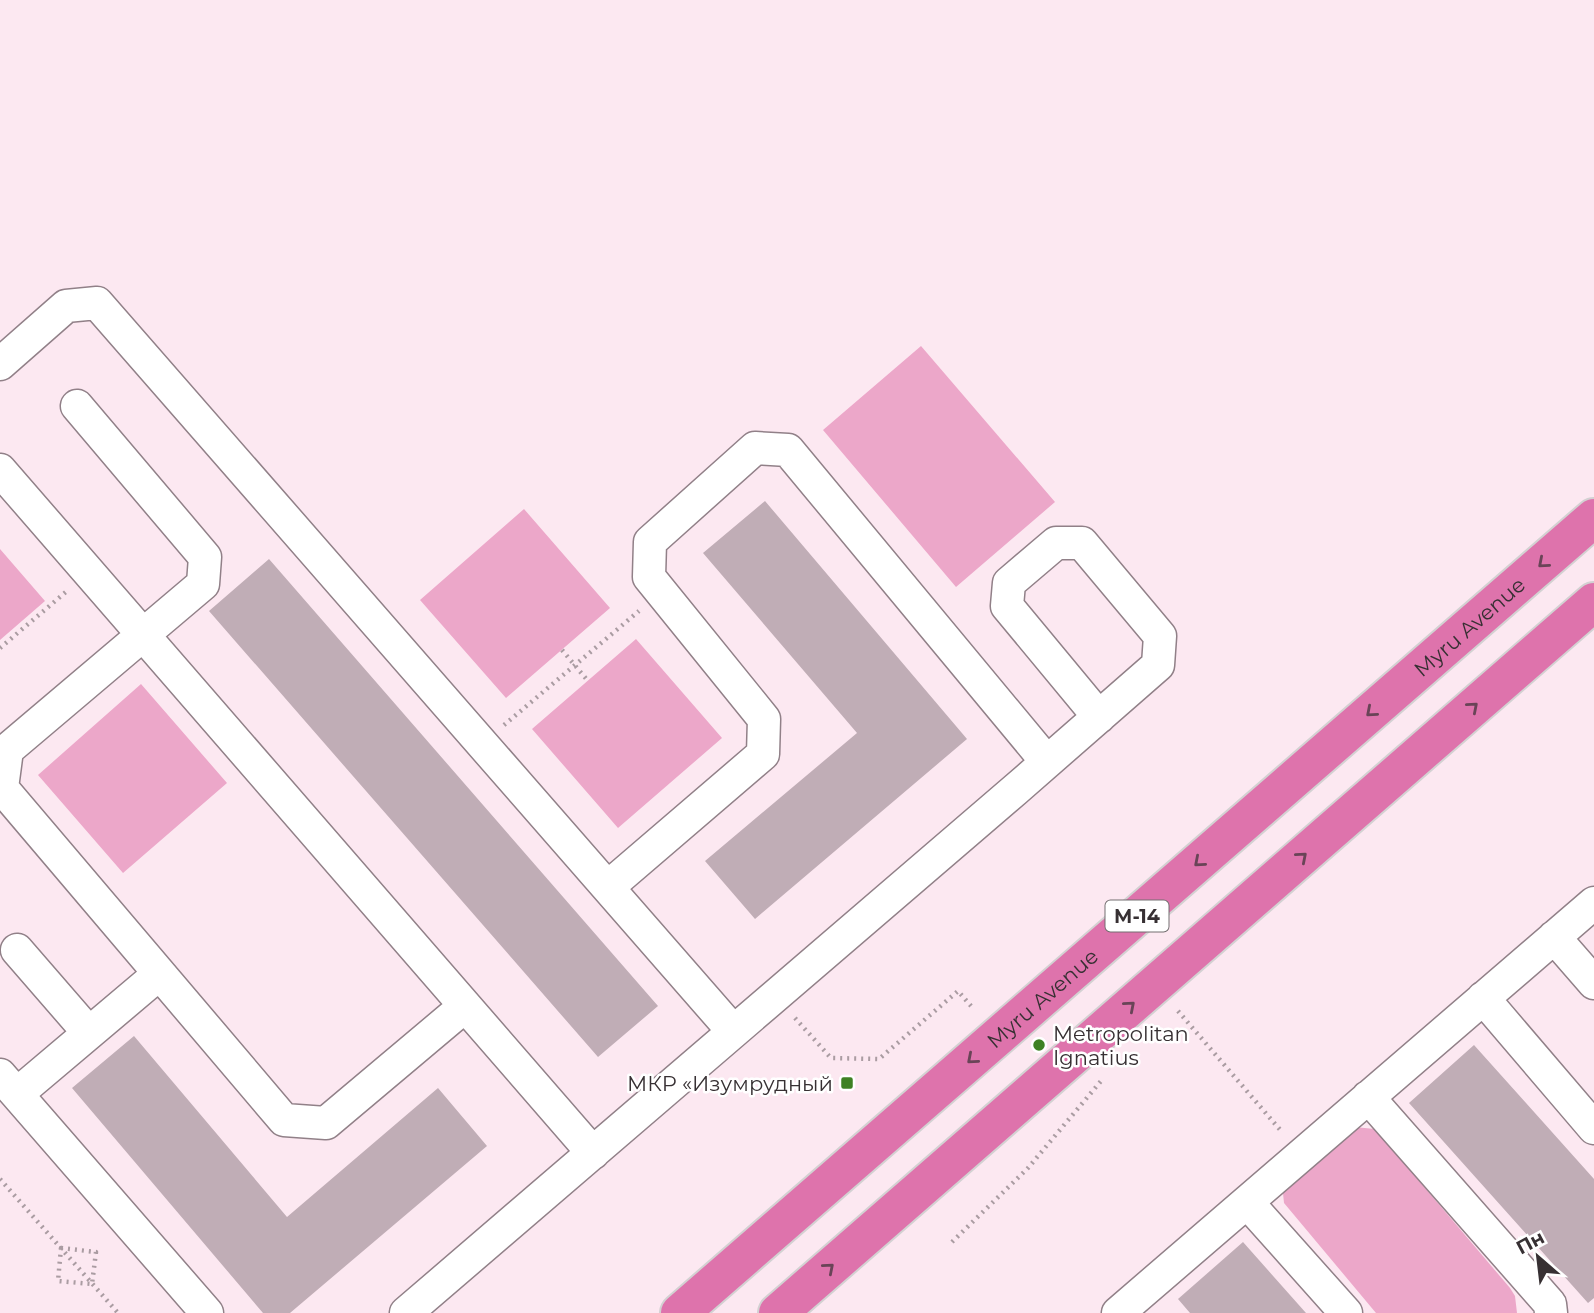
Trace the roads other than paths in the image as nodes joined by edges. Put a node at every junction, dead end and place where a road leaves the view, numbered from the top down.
1 (0, 364) edge
2 (77, 406) dead end
3 (0, 470) edge
4 (1594, 518) edge
5 (1594, 603) edge
6 (142, 634) junction
7 (1100, 717) junction
8 (1046, 762) junction
9 (608, 887) junction
10 (1594, 903) edge
11 (1554, 937) junction
12 (17, 950) dead end
13 (159, 974) junction
14 (1594, 983) edge
15 (1483, 999) junction
16 (465, 1006) junction
17 (733, 1031) junction
18 (89, 1033) junction
19 (8, 1084) edge
20 (1368, 1097) junction
21 (1594, 1128) edge
22 (593, 1153) junction
23 (1247, 1202) junction
24 (1137, 1307) edge
25 (207, 1313) edge
26 (406, 1313) edge
27 (680, 1313) edge
28 (778, 1313) edge
29 (1346, 1313) edge
30 (1551, 1313) edge

1 - 9 lane
2 - 6 lane
3 - 6 lane
4 -> 27 highway, Myru Avenue / М-14
28 -> 5 highway, М-14
6 - 13 lane
6 - 16 lane
7 - 7 lane
7 - 8 lane
8 - 9 lane
8 - 17 lane
9 - 17 lane
10 - 11 lane
11 - 14 lane
11 - 15 lane
12 - 18 lane
13 - 16 lane
13 - 18 lane
15 - 20 lane
15 - 21 lane
16 - 22 lane
17 - 22 lane
18 - 19 lane
19 - 25 lane
20 - 23 lane
20 - 30 lane
22 - 26 lane
23 - 24 lane
23 - 29 lane

